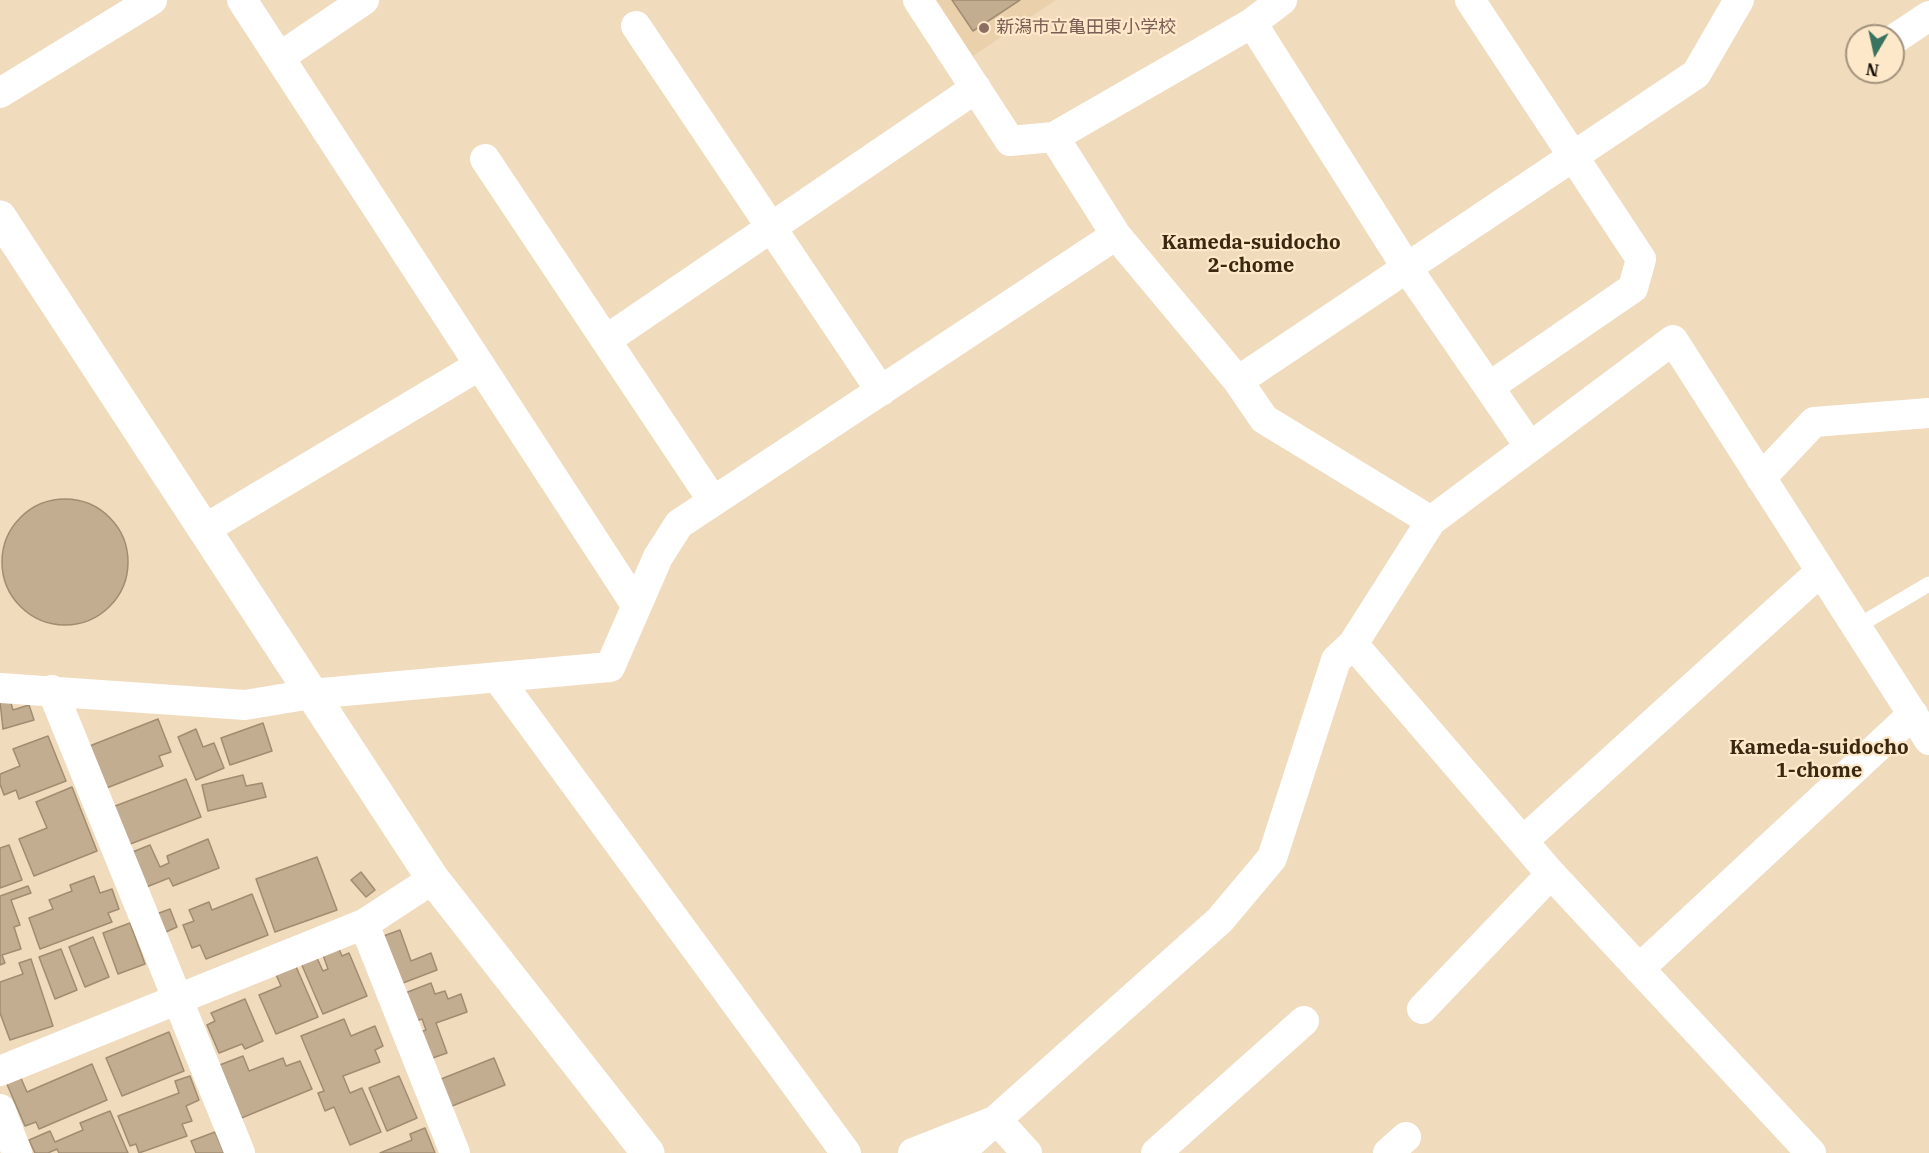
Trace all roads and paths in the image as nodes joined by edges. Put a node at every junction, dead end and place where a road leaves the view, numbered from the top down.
1 (152, 0) edge
2 (242, 0) edge
3 (364, 0) edge
4 (918, 0) edge
5 (1282, 0) edge
6 (1470, 0) edge
7 (1739, 0) edge
8 (1929, 16) edge
9 (1252, 23) junction
10 (636, 26) dead end
11 (1905, 32) edge
12 (279, 57) junction
13 (976, 88) junction
14 (0, 93) edge
15 (1054, 136) junction
16 (1572, 158) junction
17 (485, 159) dead end
18 (0, 217) edge
19 (772, 228) junction
20 (1116, 235) junction
21 (1407, 268) junction
22 (606, 340) junction
23 (480, 364) junction
24 (1238, 381) junction
25 (1489, 387) junction
26 (880, 391) junction
27 (1929, 414) edge
28 (1530, 447) junction
29 (1761, 478) junction
30 (713, 501) junction
31 (1431, 521) junction
32 (205, 530) junction
33 (1821, 572) junction
34 (1929, 584) edge
35 (636, 605) junction
36 (1856, 627) junction
37 (1353, 644) junction
38 (497, 677) junction
39 (0, 688) edge
40 (51, 690) junction
41 (311, 694) junction
42 (1912, 714) junction
43 (1929, 740) edge
44 (1523, 841) junction
45 (1551, 874) junction
46 (433, 879) junction
47 (364, 924) junction
48 (1639, 969) junction
49 (176, 999) junction
50 (1422, 1009) dead end
51 (1304, 1021) dead end
52 (0, 1071) edge
53 (0, 1109) edge
54 (997, 1120) junction
55 (17, 1153) edge
56 (240, 1153) edge
57 (455, 1153) edge
58 (648, 1153) edge
59 (846, 1153) edge
60 (913, 1153) edge
61 (959, 1153) edge
62 (1027, 1153) edge
63 (1156, 1153) edge
64 (1811, 1153) edge

1 - 14 street
2 - 12 street
3 - 12 street
4 - 13 street
5 - 9 street
6 - 16 street
7 - 16 street
8 - 11 street
9 - 15 street
9 - 21 street
10 - 19 street
12 - 23 street
13 - 15 street
13 - 19 street
15 - 20 street
16 - 21 street
16 - 25 street
17 - 22 street
18 - 32 street
19 - 22 street
19 - 26 street
20 - 24 street
20 - 26 street
21 - 24 street
21 - 25 street
22 - 30 street
23 - 32 street
23 - 35 street
24 - 31 street
25 - 28 street
26 - 30 street
27 - 29 street
28 - 29 street
28 - 31 street
29 - 33 street
30 - 35 street
31 - 37 street
32 - 41 street
33 - 36 street
33 - 44 street
34 - 36 lane
35 - 38 street
36 - 42 street
37 - 44 street
37 - 54 street
38 - 41 street
38 - 59 street
39 - 40 street
40 - 41 street
40 - 49 street
41 - 46 street
42 - 43 street
42 - 48 street
44 - 45 street
45 - 48 street
45 - 50 street
46 - 47 street
46 - 58 street
47 - 49 street
47 - 57 street
48 - 64 street
49 - 52 street
49 - 56 street
51 - 63 street
53 - 55 street
54 - 60 street
54 - 61 street
54 - 62 street

